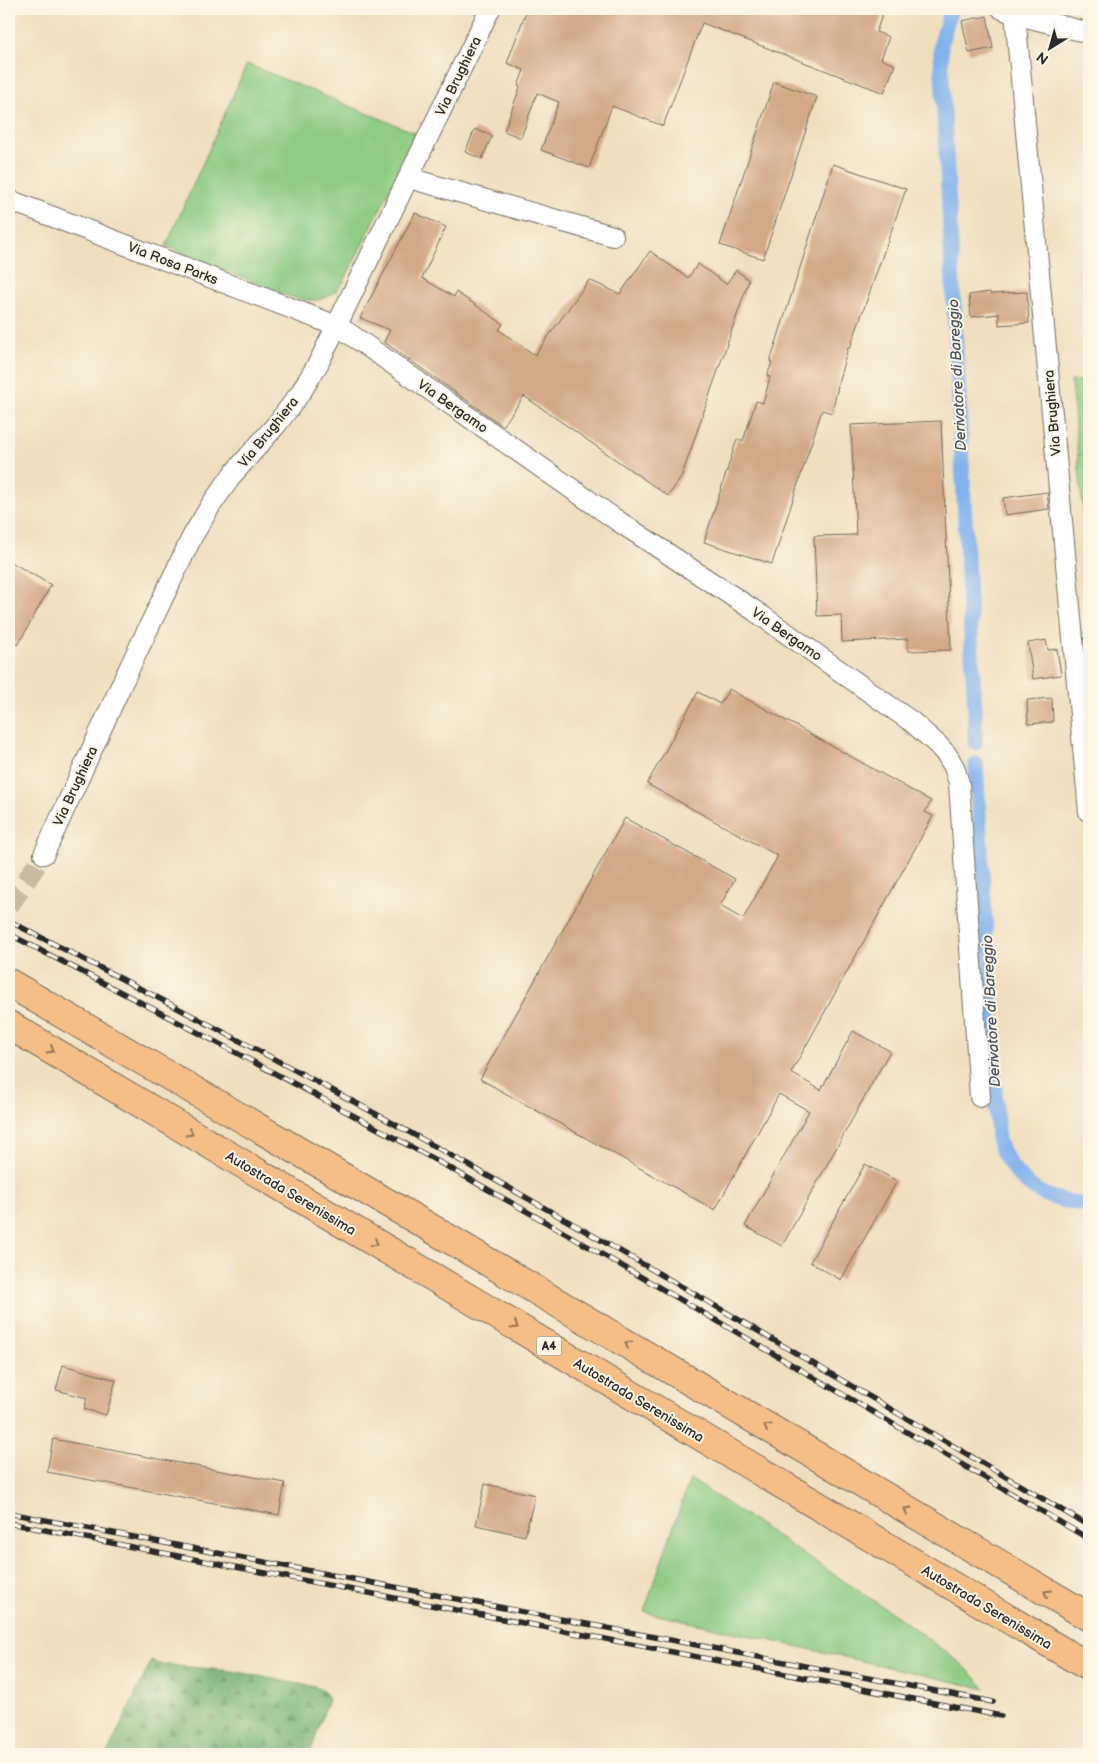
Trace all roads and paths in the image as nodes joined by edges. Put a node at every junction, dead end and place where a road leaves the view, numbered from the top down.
1 (490, 9) edge
2 (1012, 11) edge
3 (1089, 32) edge
4 (409, 178) junction
5 (9, 200) edge
6 (613, 236) dead end
7 (337, 326) junction
8 (1082, 660) edge
9 (1087, 762) edge
10 (1089, 812) edge
11 (44, 854) tunnel mouth
12 (9, 983) edge
13 (9, 1025) edge
14 (980, 1097) dead end
15 (1089, 1617) edge
16 (1089, 1667) edge

1 - 4 street, Via Brughiera
2 - 3 street
2 - 8 street, Via Brughiera
4 - 6 street
4 - 7 street, Via Brughiera
5 - 7 street, Via Rosa Parks
7 - 11 street, Via Brughiera
7 - 14 street, Via Bergamo
8 - 9 street, Via Brughiera
9 - 10 street, Via Brughiera
15 -> 12 highway
13 -> 16 highway, Autostrada Serenissima / A4

